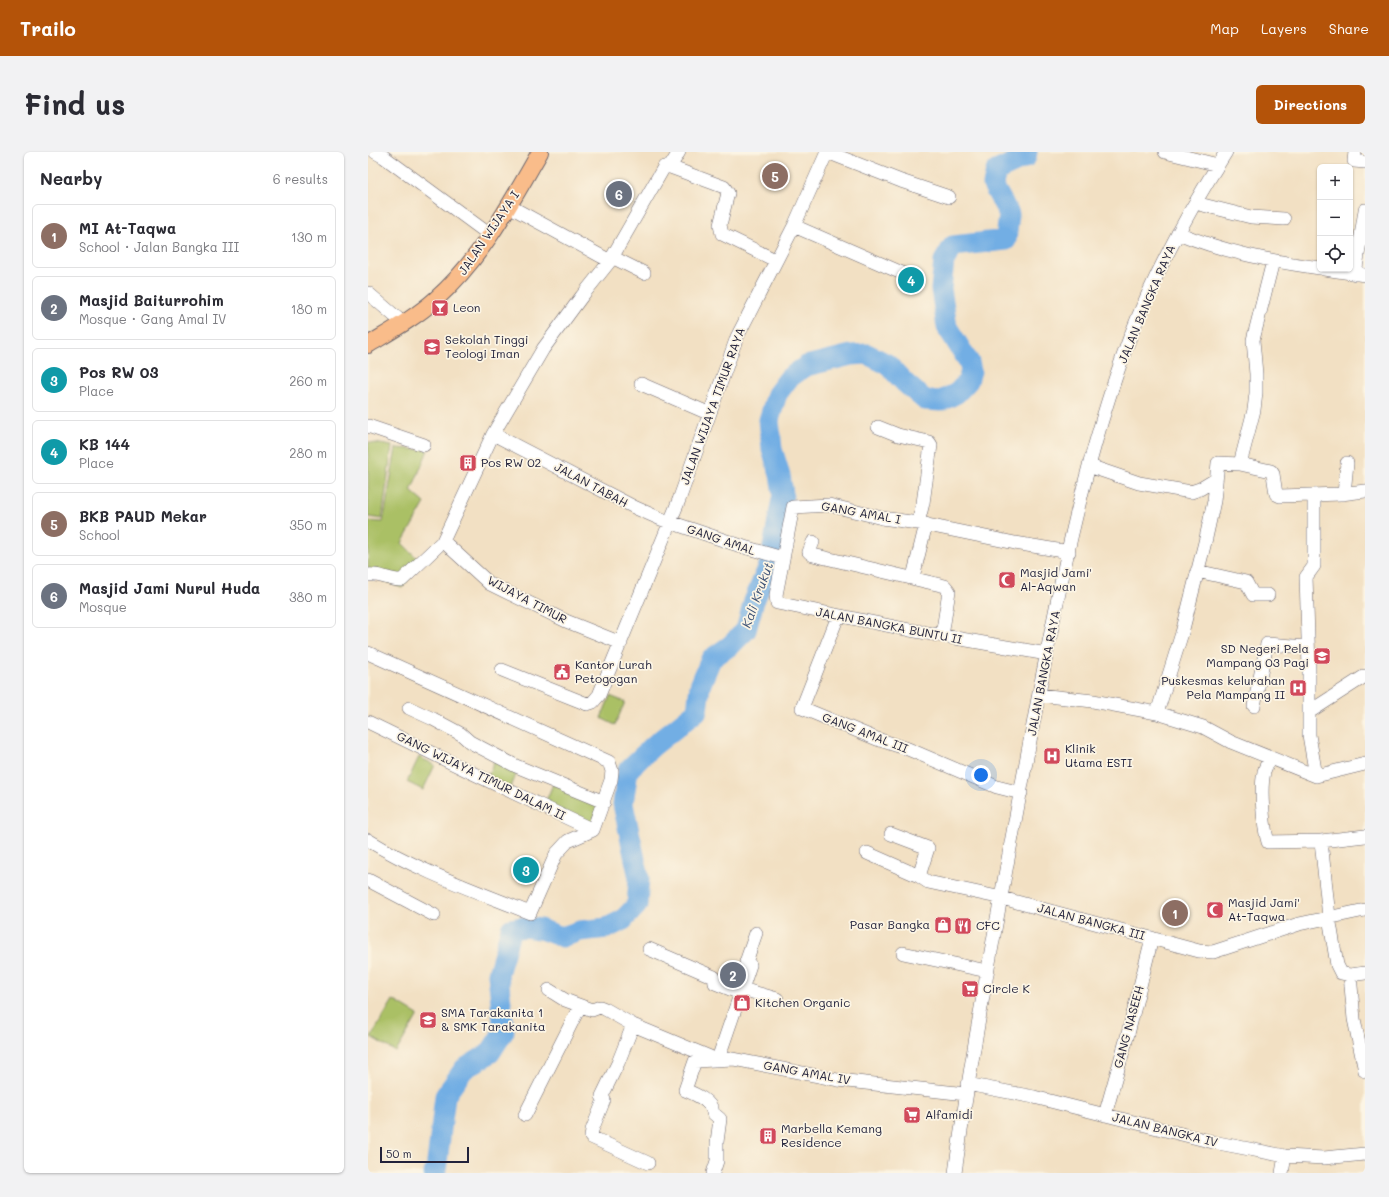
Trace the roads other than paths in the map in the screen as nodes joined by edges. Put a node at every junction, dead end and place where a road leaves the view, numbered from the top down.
1 (540, 152) edge
2 (679, 152) edge
3 (827, 152) edge
4 (1165, 152) edge
5 (1226, 152) edge
6 (1356, 152) edge
7 (382, 154) edge
8 (1365, 162) edge
9 (1218, 164) junction
10 (670, 167) junction
11 (949, 197) dead end
12 (1195, 203) junction
13 (509, 206) junction
14 (1365, 210) edge
15 (1284, 219) dead end
16 (794, 226) junction
17 (1178, 233) junction
18 (490, 235) junction
19 (611, 259) junction
20 (775, 260) junction
21 (1273, 261) junction
22 (1317, 268) edge
23 (1346, 272) edge
24 (644, 273) dead end
25 (902, 273) dead end
26 (1360, 274) edge
27 (368, 293) edge
28 (403, 323) junction
29 (368, 345) edge
30 (641, 384) dead end
31 (708, 413) junction
32 (368, 426) edge
33 (878, 427) dead end
34 (493, 434) junction
35 (424, 445) dead end
36 (1347, 463) dead end
37 (1240, 464) junction
38 (1089, 466) junction
39 (1215, 480) junction
40 (1365, 492) edge
41 (1344, 494) junction
42 (1314, 495) junction
43 (669, 522) junction
44 (922, 524) junction
45 (443, 541) junction
46 (813, 542) dead end
47 (1069, 552) junction
48 (773, 556) junction
49 (1197, 571) junction
50 (368, 575) edge
51 (913, 578) junction
52 (1268, 595) dead end
53 (838, 616) junction
54 (942, 636) junction
55 (621, 642) junction
56 (1307, 647) junction
57 (368, 653) edge
58 (1047, 654) junction
59 (502, 670) dead end
60 (1365, 676) edge
61 (1039, 695) junction
62 (1254, 706) dead end
63 (409, 708) dead end
64 (1309, 712) junction
65 (1157, 713) junction
66 (368, 722) edge
67 (1270, 758) junction
68 (1365, 764) edge
69 (1316, 776) junction
70 (1021, 794) junction
71 (604, 802) junction
72 (593, 830) junction
73 (891, 834) dead end
74 (1365, 836) edge
75 (368, 840) edge
76 (1321, 841) junction
77 (867, 853) dead end
78 (919, 876) junction
79 (368, 880) edge
80 (1002, 898) junction
81 (1365, 910) edge
82 (434, 915) dead end
83 (1329, 917) junction
84 (756, 933) dead end
85 (1152, 938) junction
86 (649, 949) dead end
87 (903, 953) dead end
88 (987, 971) junction
89 (1365, 973) edge
90 (1350, 975) junction
91 (549, 990) dead end
92 (741, 991) junction
93 (777, 999) dead end
94 (580, 1006) junction
95 (633, 1025) junction
96 (718, 1059) junction
97 (1365, 1071) edge
98 (967, 1089) junction
99 (525, 1115) dead end
100 (1106, 1115) junction
101 (1365, 1154) edge
102 (1285, 1156) junction
103 (648, 1163) dead end
104 (713, 1173) edge
105 (955, 1173) edge
106 (1282, 1173) edge

1 - 13 main road, JALAN WIJAYA I
2 - 10 street
3 - 11 street
3 - 16 street, JALAN WIJAYA TIMUR RAYA
4 - 9 street
5 - 9 street, JALAN BANGKA RAYA
6 - 8 street
7 - 18 street
9 - 12 street, JALAN BANGKA RAYA
10 - 19 street
10 - 20 street
12 - 15 street
12 - 17 street, JALAN BANGKA RAYA
13 - 18 main road, JALAN WIJAYA I
13 - 19 street
14 - 26 street
16 - 20 street, JALAN WIJAYA TIMUR RAYA
16 - 25 street
17 - 21 street
17 - 38 street, JALAN BANGKA RAYA
18 - 28 main road, JALAN WIJAYA I
19 - 24 street
19 - 34 street
20 - 31 street, JALAN WIJAYA TIMUR RAYA
21 - 22 street
21 - 37 street
23 - 26 street
27 - 28 street
28 - 29 main road, JALAN WIJAYA I
30 - 31 street
31 - 43 street, JALAN WIJAYA TIMUR RAYA
32 - 35 street
33 - 44 street, GANG AMAL I
34 - 43 street, JALAN TABAH
34 - 45 street
36 - 41 street
37 - 39 street
37 - 42 street
38 - 39 street
38 - 47 street, JALAN BANGKA RAYA
39 - 49 street
40 - 41 street
41 - 42 street
42 - 56 street
43 - 48 street, GANG AMAL
43 - 55 street, JALAN WIJAYA TIMUR RAYA
44 - 47 street, GANG AMAL I
44 - 48 street, GANG AMAL I
44 - 51 street
45 - 50 street
45 - 55 street, WIJAYA TIMUR
46 - 51 street
47 - 58 street, JALAN BANGKA RAYA
48 - 53 street, JALAN BANGKA BUNTU II
49 - 52 street
49 - 65 street
51 - 54 street
53 - 54 street, JALAN BANGKA BUNTU II
53 - 70 street, GANG AMAL III
54 - 58 street, JALAN BANGKA BUNTU II
55 - 59 street, JALAN WIJAYA TIMUR RAYA
56 - 62 street
56 - 64 street
57 - 71 street
58 - 61 street, JALAN BANGKA RAYA
60 - 64 street
61 - 65 street
61 - 70 street, JALAN BANGKA RAYA
63 - 71 street
64 - 69 street
65 - 67 street
66 - 72 street, GANG WIJAYA TIMUR DALAM II
67 - 69 street
67 - 76 street
68 - 69 street
70 - 80 street, JALAN BANGKA RAYA
71 - 72 street
72 - 75 street
73 - 78 street
74 - 76 street
76 - 83 street
77 - 78 street, JALAN BANGKA III
78 - 80 street, JALAN BANGKA III
79 - 82 street
80 - 85 street, JALAN BANGKA III
80 - 88 street, JALAN BANGKA RAYA
81 - 83 street, JALAN BANGKA III
83 - 85 street, JALAN BANGKA III
83 - 90 street
84 - 92 street
85 - 100 street, GANG NASEEH
86 - 92 street
87 - 88 street
88 - 98 street, JALAN BANGKA RAYA
89 - 90 street
90 - 97 street
91 - 94 street
92 - 93 street
92 - 96 street
94 - 95 street
94 - 99 street
95 - 96 street
95 - 103 street
96 - 98 street, GANG AMAL IV
96 - 104 street
98 - 100 street, JALAN BANGKA IV
98 - 105 street, JALAN BANGKA RAYA
100 - 102 street, JALAN BANGKA IV
101 - 102 street, JALAN BANGKA IV
102 - 106 street

